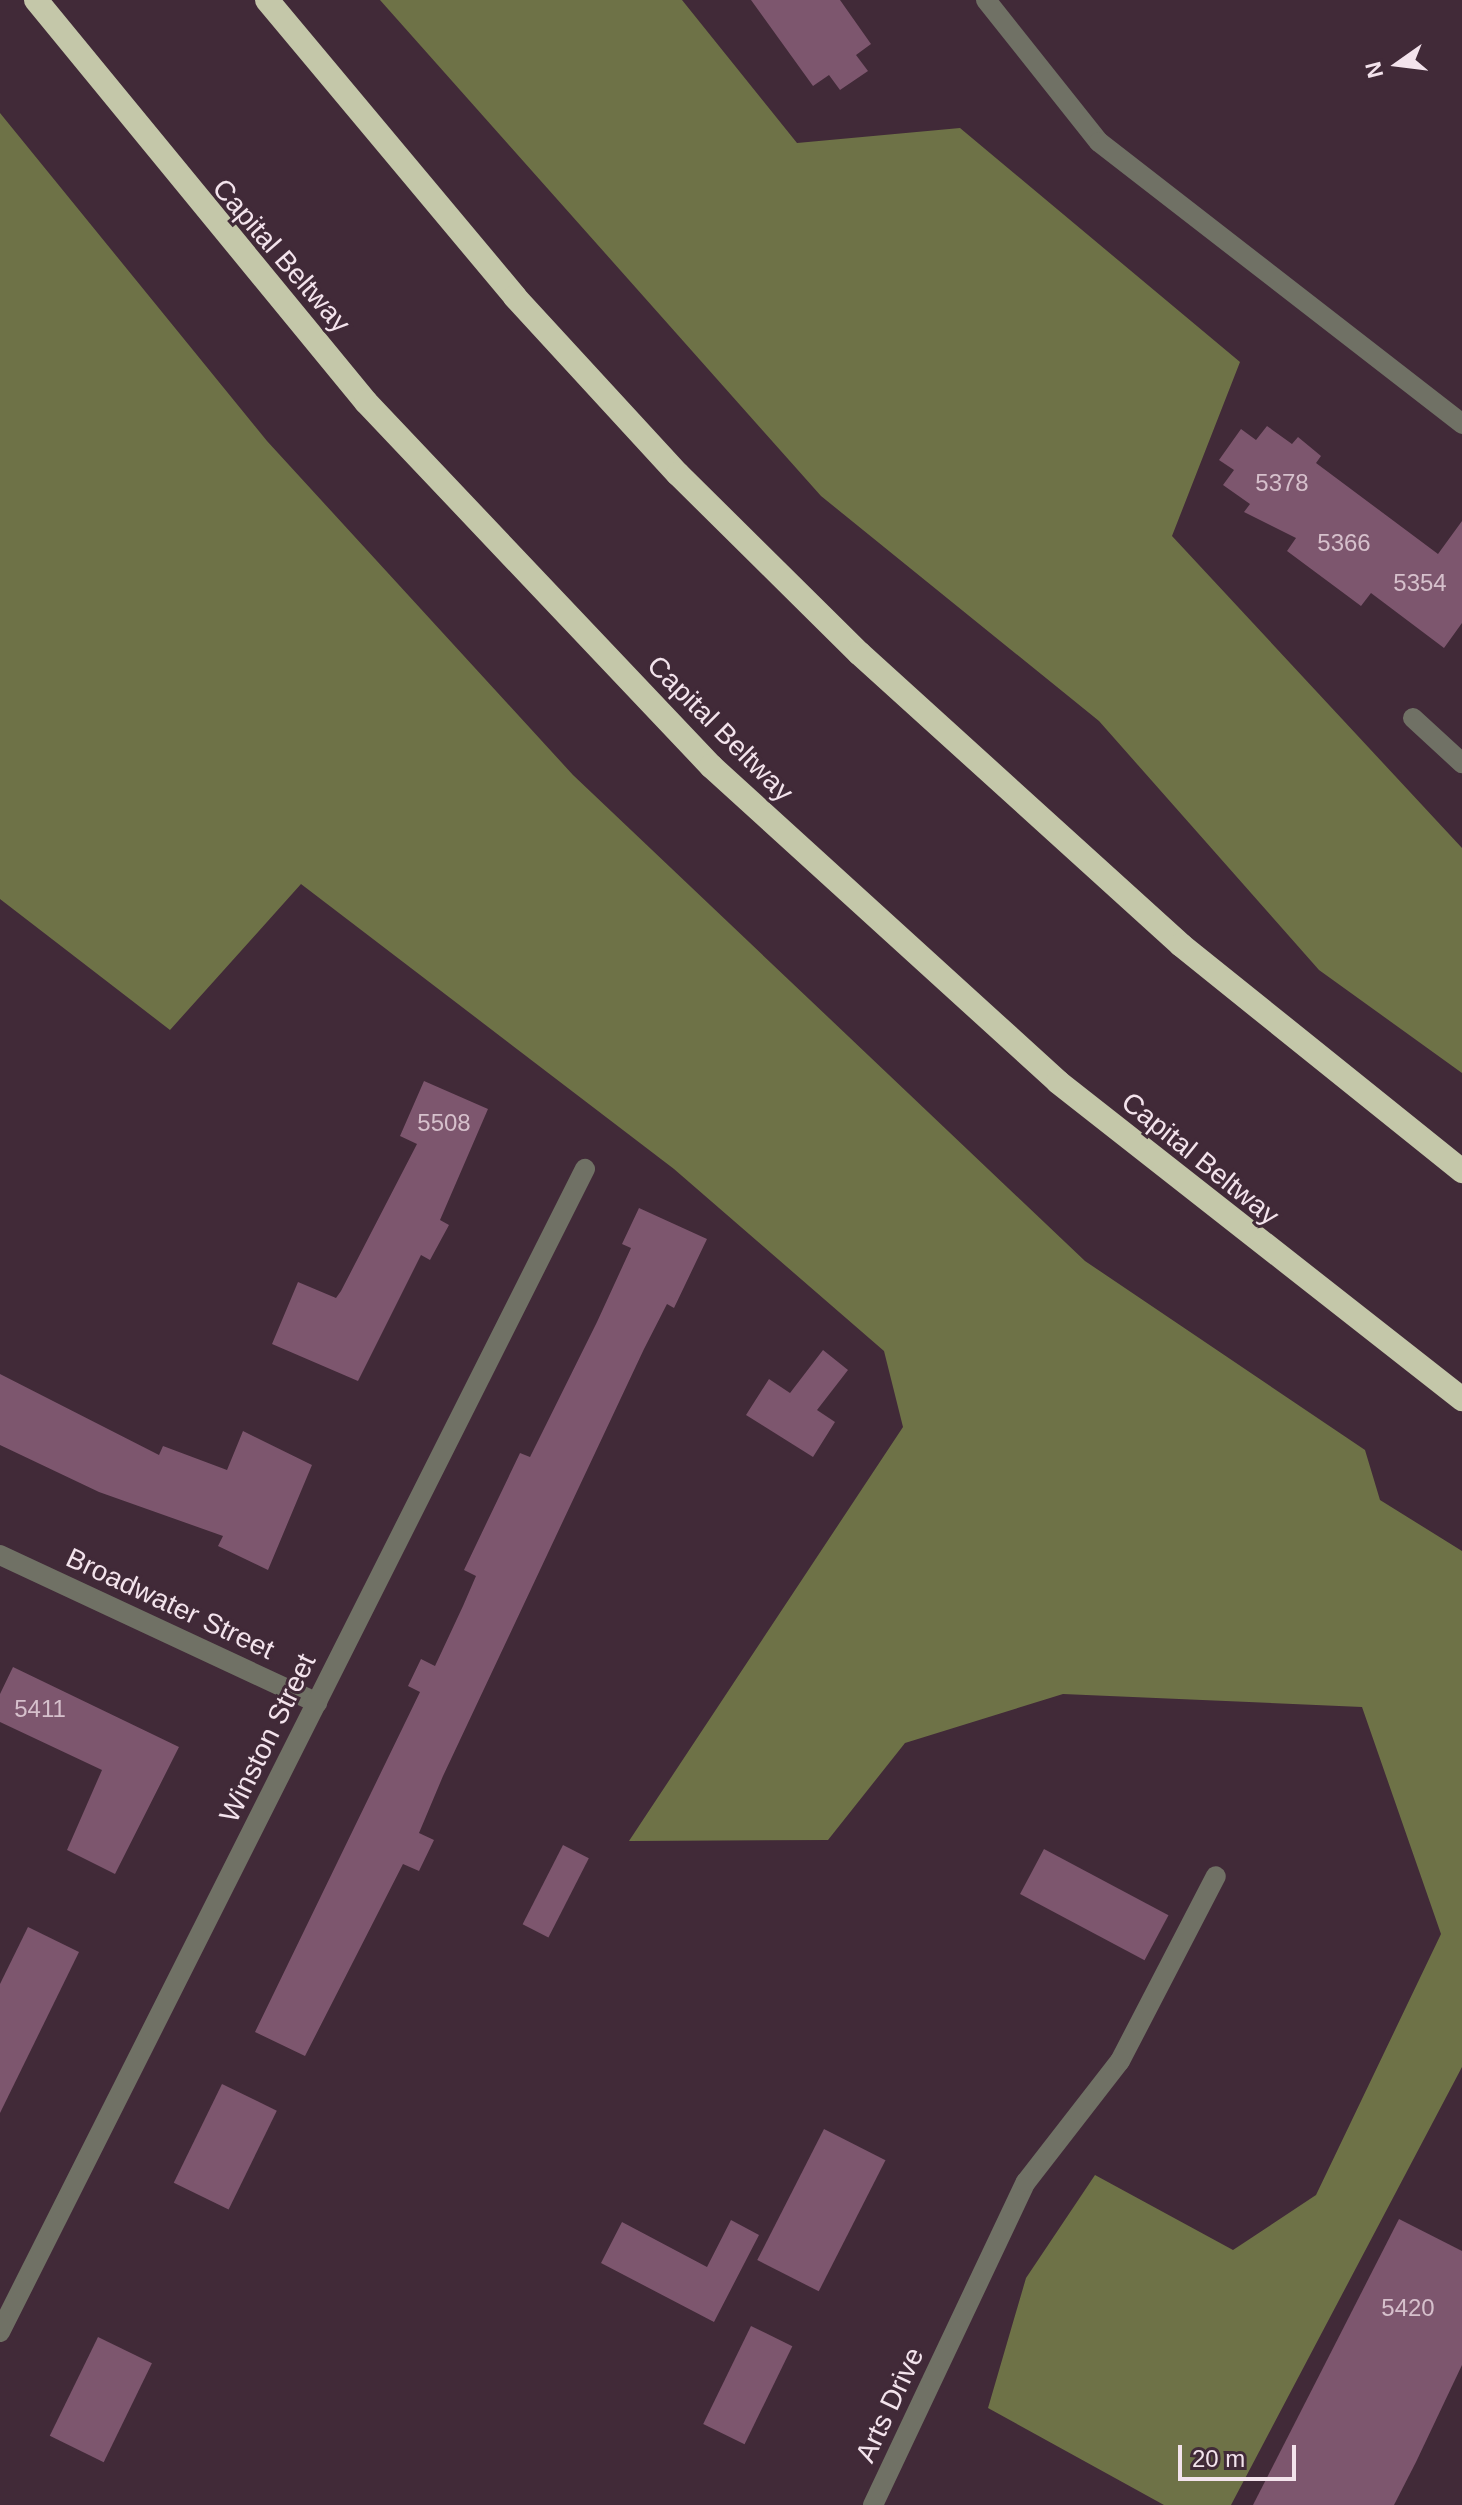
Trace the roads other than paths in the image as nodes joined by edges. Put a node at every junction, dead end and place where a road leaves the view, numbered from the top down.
1 (36, 0) edge
2 (267, 0) edge
3 (986, 0) edge
4 (1462, 424) edge
5 (1413, 718) dead end
6 (1462, 763) edge
7 (585, 1169) dead end
8 (1462, 1171) edge
9 (1462, 1399) edge
10 (0, 1555) edge
11 (317, 1703) junction
12 (1216, 1876) dead end
13 (0, 2332) edge
14 (873, 2505) edge

1 - 9 highway, Capital Beltway
2 - 8 highway
3 - 4 street
5 - 6 street
7 - 11 street, Winston Street
10 - 11 street, Broadwater Street
11 - 13 street, Winston Street
12 - 14 street, Arts Drive

